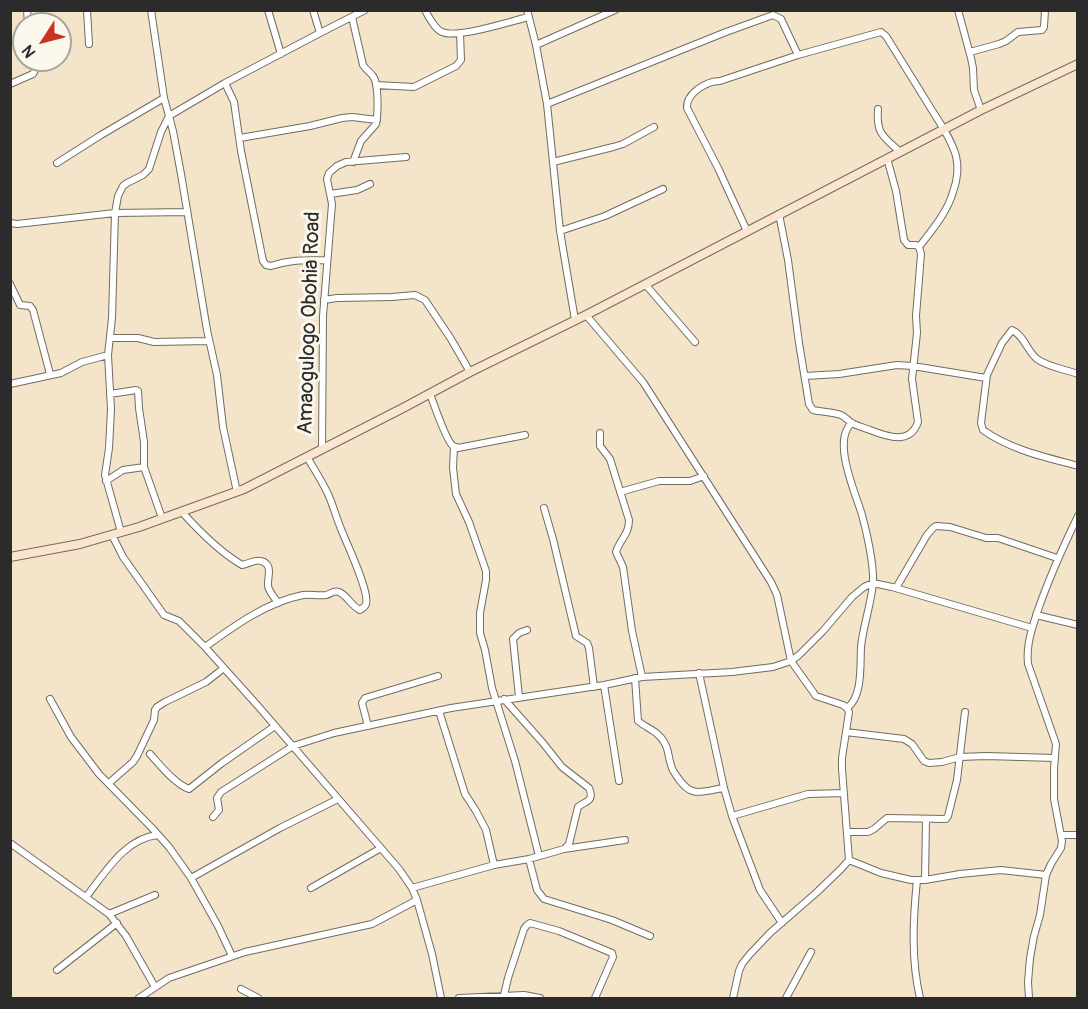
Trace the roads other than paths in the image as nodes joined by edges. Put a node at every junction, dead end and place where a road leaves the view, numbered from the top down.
1 (87, 10) edge
2 (151, 10) edge
3 (268, 10) edge
4 (313, 10) edge
5 (364, 10) edge
6 (425, 10) edge
7 (615, 10) edge
8 (958, 10) edge
9 (1045, 10) edge
10 (528, 14) edge
11 (780, 14) edge
12 (352, 17) junction
13 (320, 33) junction
14 (460, 33) junction
15 (89, 44) dead end
16 (536, 45) junction
17 (970, 52) junction
18 (281, 54) junction
19 (798, 55) junction
20 (1075, 68) edge
21 (34, 72) edge
22 (225, 83) junction
23 (10, 84) edge
24 (376, 85) junction
25 (164, 98) junction
26 (547, 104) junction
27 (878, 109) dead end
28 (981, 110) junction
29 (169, 116) junction
30 (377, 120) junction
31 (654, 127) dead end
32 (944, 129) junction
33 (240, 138) junction
34 (900, 152) junction
35 (406, 157) dead end
36 (887, 158) junction
37 (353, 162) junction
38 (553, 162) junction
39 (57, 163) dead end
40 (370, 184) dead end
41 (663, 189) dead end
42 (330, 194) junction
43 (187, 212) junction
44 (115, 213) junction
45 (779, 214) junction
46 (10, 223) edge
47 (560, 231) junction
48 (747, 231) junction
49 (919, 247) junction
50 (327, 260) junction
51 (10, 284) edge
52 (645, 284) junction
53 (324, 300) junction
54 (586, 315) junction
55 (575, 320) junction
56 (110, 338) junction
57 (209, 341) junction
58 (695, 342) dead end
59 (108, 355) junction
60 (913, 366) junction
61 (470, 372) junction
62 (50, 374) junction
63 (1077, 374) edge
64 (805, 376) junction
65 (986, 378) junction
66 (10, 384) edge
67 (110, 394) junction
68 (430, 394) junction
69 (852, 423) junction
70 (600, 433) dead end
71 (525, 435) dead end
72 (454, 447) junction
73 (322, 449) junction
74 (307, 457) junction
75 (1077, 466) edge
76 (144, 467) junction
77 (704, 476) junction
78 (106, 481) junction
79 (237, 492) junction
80 (620, 492) junction
81 (544, 508) dead end
82 (182, 512) junction
83 (1077, 516) edge
84 (162, 518) junction
85 (116, 533) junction
86 (10, 557) edge
87 (1057, 558) junction
88 (873, 583) junction
89 (896, 588) junction
90 (278, 603) junction
91 (1036, 615) junction
92 (1077, 625) edge
93 (1032, 628) junction
94 (526, 630) dead end
95 (205, 647) junction
96 (791, 661) junction
97 (224, 668) junction
98 (699, 673) junction
99 (438, 676) dead end
100 (638, 678) junction
101 (604, 685) junction
102 (594, 687) junction
103 (519, 697) junction
104 (50, 699) dead end
105 (504, 699) junction
106 (496, 700) junction
107 (847, 708) junction
108 (440, 711) junction
109 (965, 712) dead end
110 (276, 726) junction
111 (368, 726) junction
112 (846, 732) junction
113 (293, 746) junction
114 (150, 754) dead end
115 (960, 758) junction
116 (1055, 758) junction
117 (619, 781) dead end
118 (109, 783) junction
119 (724, 788) junction
120 (844, 793) junction
121 (338, 799) junction
122 (213, 816) dead end
123 (732, 816) junction
124 (926, 819) junction
125 (848, 832) junction
126 (158, 835) junction
127 (1061, 835) junction
128 (1077, 835) edge
129 (625, 840) dead end
130 (10, 843) edge
131 (381, 848) junction
132 (564, 849) junction
133 (538, 856) junction
134 (529, 859) junction
135 (849, 860) junction
136 (494, 865) junction
137 (1046, 875) junction
138 (191, 878) junction
139 (917, 880) junction
140 (925, 880) junction
141 (311, 888) dead end
142 (412, 888) junction
143 (155, 895) dead end
144 (86, 897) junction
145 (417, 900) junction
146 (109, 914) junction
147 (117, 923) junction
148 (782, 923) junction
149 (650, 936) dead end
150 (811, 952) dead end
151 (232, 956) junction
152 (57, 969) dead end
153 (155, 987) junction
154 (241, 989) dead end
155 (504, 995) junction
156 (139, 999) edge
157 (258, 999) edge
158 (441, 999) edge
159 (459, 999) edge
160 (540, 999) edge
161 (595, 999) edge
162 (732, 999) edge
163 (786, 999) edge
164 (920, 999) edge
165 (1029, 999) edge

1 - 15 street
2 - 25 street
3 - 18 street
4 - 13 street
5 - 12 street
6 - 14 street
7 - 16 street
8 - 17 street
9 - 17 street
10 - 14 street
10 - 16 street
11 - 19 street
11 - 26 street
12 - 13 street
12 - 24 street
13 - 18 street
14 - 24 street
16 - 26 street
17 - 28 street
18 - 22 street
19 - 32 street
19 - 48 street
20 - 28 street
21 - 23 street
22 - 29 street
22 - 33 street
24 - 30 street
25 - 29 street
25 - 39 street
26 - 38 street
27 - 34 street
28 - 32 street
29 - 43 street
29 - 44 street
30 - 33 street
30 - 37 street
31 - 38 street
32 - 34 street
32 - 49 street
33 - 50 street
34 - 36 street
35 - 37 street, Amaogulogo Obohia Road
36 - 45 street
36 - 49 street
37 - 42 street, Amaogulogo Obohia Road
38 - 47 street
40 - 42 street
41 - 47 street
42 - 50 street, Amaogulogo Obohia Road
43 - 44 street
43 - 57 street
44 - 46 street
44 - 56 street
45 - 48 street
45 - 64 street
47 - 55 street
48 - 52 street
49 - 60 street
50 - 53 street, Amaogulogo Obohia Road
51 - 62 street
52 - 54 street
52 - 58 street
53 - 61 street
53 - 73 street, Amaogulogo Obohia Road
54 - 55 street
54 - 77 street
55 - 61 street
56 - 57 street
56 - 59 street
57 - 79 street
59 - 62 street
59 - 67 street
60 - 64 street
60 - 65 street
60 - 69 street
61 - 68 street
62 - 66 street
63 - 65 street
64 - 69 street
65 - 75 street
67 - 76 street
67 - 78 street
68 - 72 street
68 - 73 street
69 - 88 street
70 - 80 street
71 - 72 street
72 - 106 street
73 - 74 street
74 - 79 street
74 - 90 street
76 - 78 street
76 - 84 street
77 - 80 street
77 - 96 street
78 - 85 street
79 - 82 street
80 - 100 street
81 - 102 street
82 - 84 street
82 - 90 street
83 - 87 street
84 - 85 street
85 - 86 street
85 - 95 street
87 - 89 street
87 - 91 street
88 - 89 street
88 - 96 street
88 - 107 street
89 - 93 street
90 - 95 street
91 - 92 street
91 - 93 street
93 - 116 street
94 - 103 street
95 - 97 street
96 - 98 street
96 - 107 street
97 - 110 street
97 - 118 street
98 - 100 street
98 - 119 street
99 - 111 street
100 - 101 street
100 - 119 street
101 - 102 street
101 - 117 street
102 - 103 street
103 - 105 street
104 - 118 street
105 - 106 street
105 - 132 street
106 - 108 street
106 - 133 street
107 - 112 street
108 - 111 street
108 - 136 street
109 - 115 street
110 - 113 street
110 - 114 street
111 - 113 street
112 - 115 street
112 - 120 street
113 - 121 street
113 - 122 street
115 - 116 street
115 - 124 street
116 - 127 street
118 - 126 street
119 - 123 street
120 - 123 street
120 - 125 street
121 - 131 street
121 - 138 street
123 - 148 street
124 - 125 street
124 - 140 street
125 - 135 street
126 - 138 street
126 - 144 street
127 - 128 street
127 - 137 street
129 - 132 street
130 - 144 street
131 - 141 street
131 - 142 street
132 - 133 street
133 - 134 street
134 - 136 street
134 - 149 street
135 - 139 street
135 - 148 street
136 - 142 street
137 - 140 street
137 - 165 street
138 - 151 street
139 - 140 street
139 - 164 street
142 - 145 street
143 - 146 street
144 - 146 street
145 - 151 street
145 - 158 street
146 - 147 street
147 - 152 street
147 - 153 street
148 - 162 street
150 - 163 street
151 - 153 street
153 - 156 street
154 - 157 street
155 - 159 street
155 - 160 street
155 - 161 street

